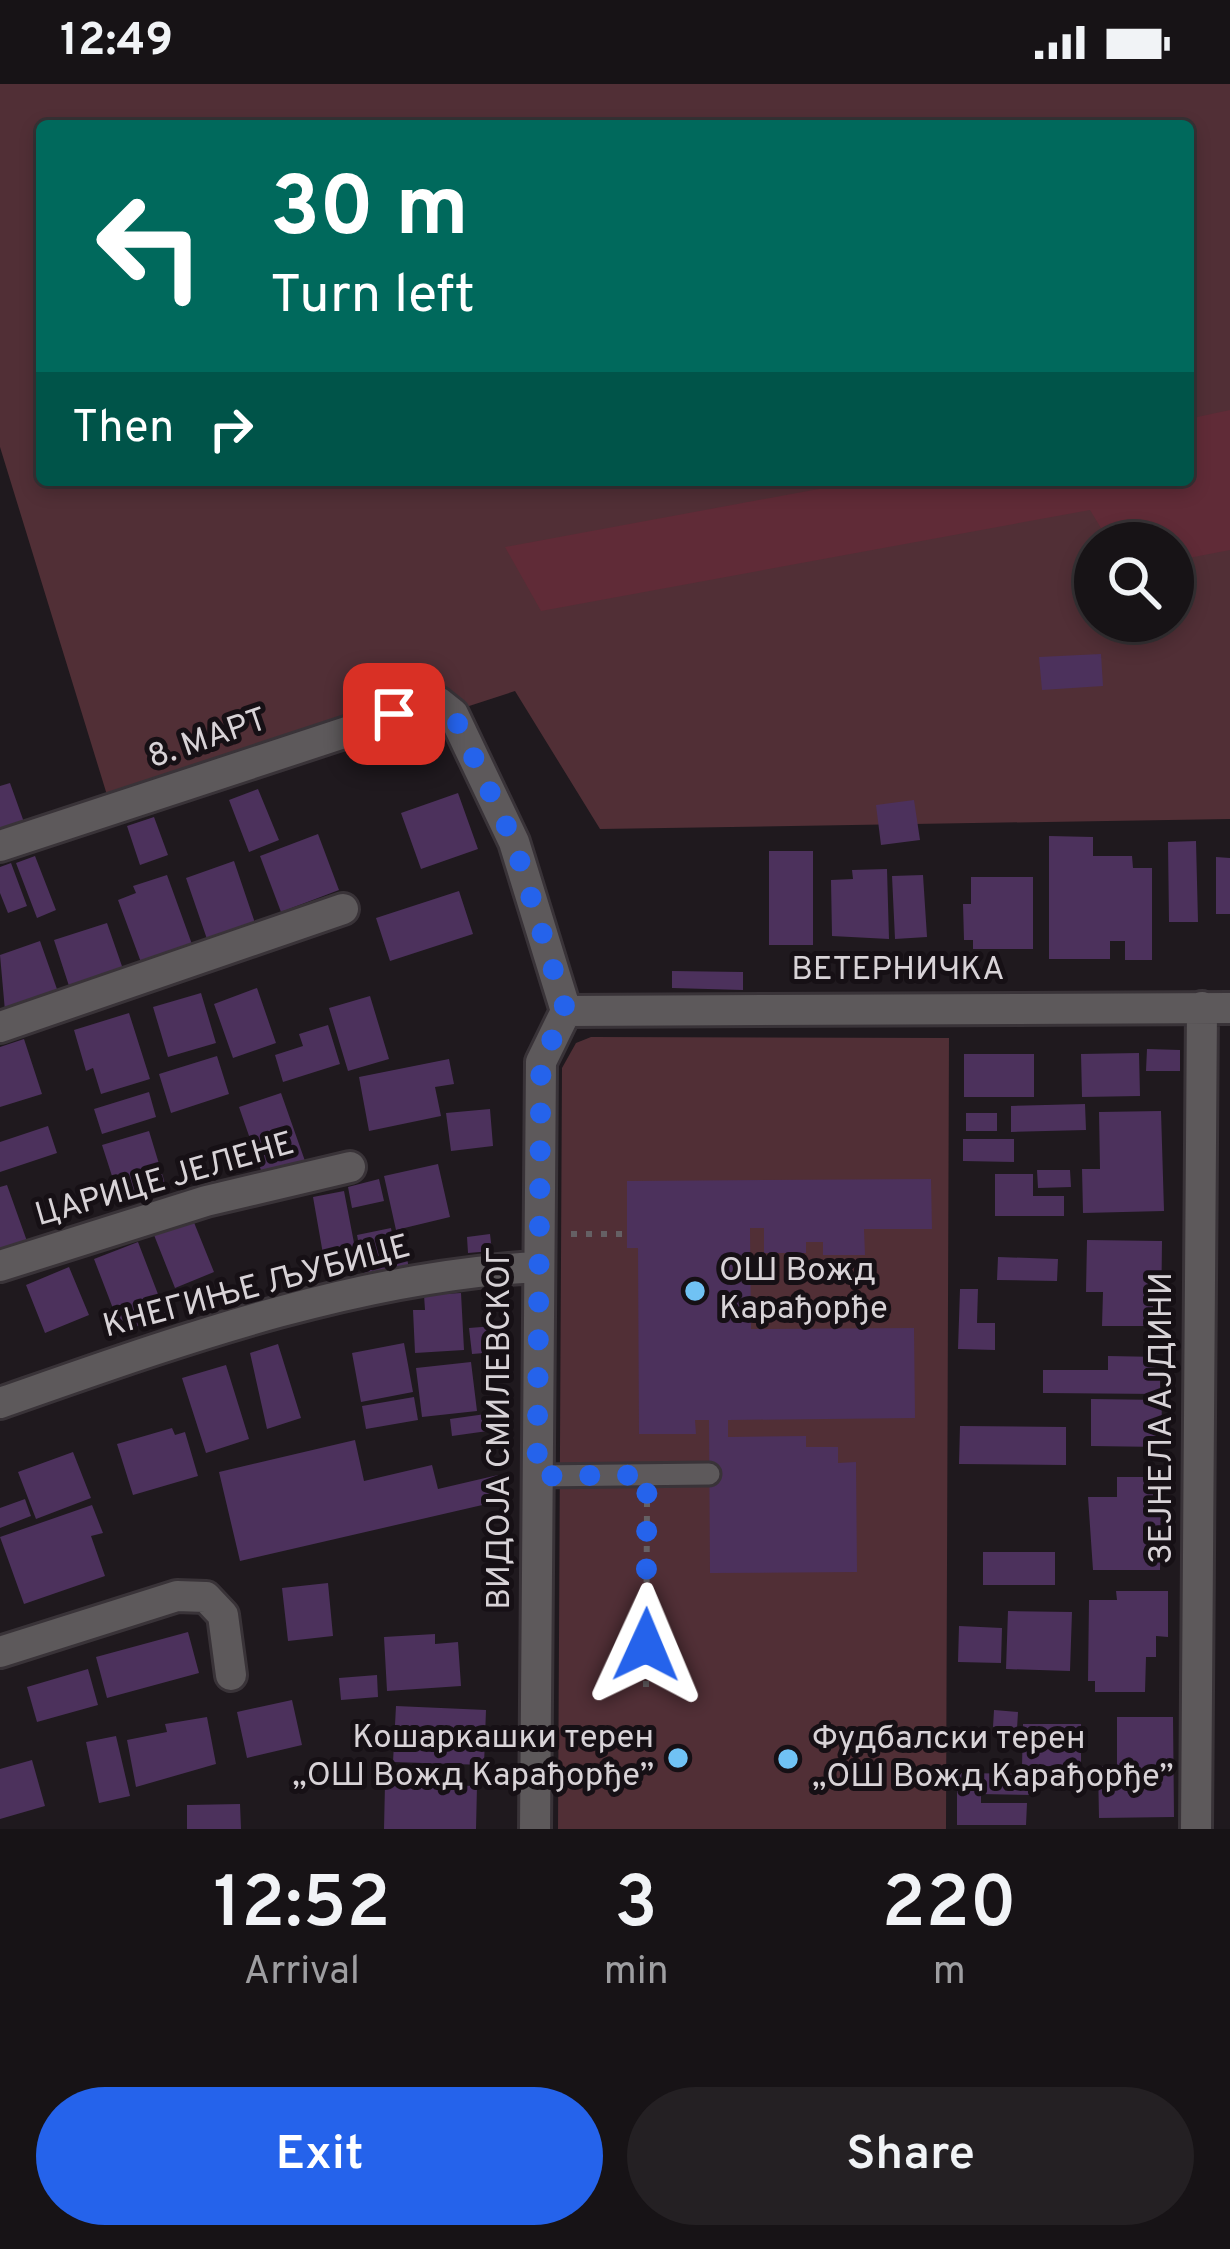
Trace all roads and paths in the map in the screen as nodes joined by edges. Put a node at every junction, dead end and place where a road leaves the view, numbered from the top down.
1 (0, 846) edge
2 (343, 909) dead end
3 (1216, 1008) edge
4 (566, 1011) junction
5 (0, 1027) edge
6 (350, 1167) dead end
7 (538, 1234) junction
8 (627, 1234) dead end
9 (0, 1266) edge
10 (538, 1267) junction
11 (0, 1403) edge
12 (710, 1474) dead end
13 (647, 1475) junction
14 (537, 1476) junction
15 (0, 1652) edge
16 (231, 1675) dead end
17 (646, 1687) dead end
18 (535, 1829) edge
19 (1196, 1829) edge

1 - 4 street, 8. МАРТ
2 - 5 street
3 - 4 street, ВЕТЕРНИЧКА
3 - 19 street, ЗЕЈНЕЛА АЈДИНИ
4 - 7 street, ВИДОЈА СМИЛЕВСКОГ
6 - 9 street, ЦАРИЦЕ ЈЕЛЕНЕ
7 - 8 path
7 - 10 street, ВИДОЈА СМИЛЕВСКОГ
10 - 11 street, КНЕГИЊЕ ЉУБИЦЕ
10 - 14 street, ВИДОЈА СМИЛЕВСКОГ
12 - 13 street
13 - 14 street
13 - 17 path
14 - 18 street, ВИДОЈА СМИЛЕВСКОГ
15 - 16 street

